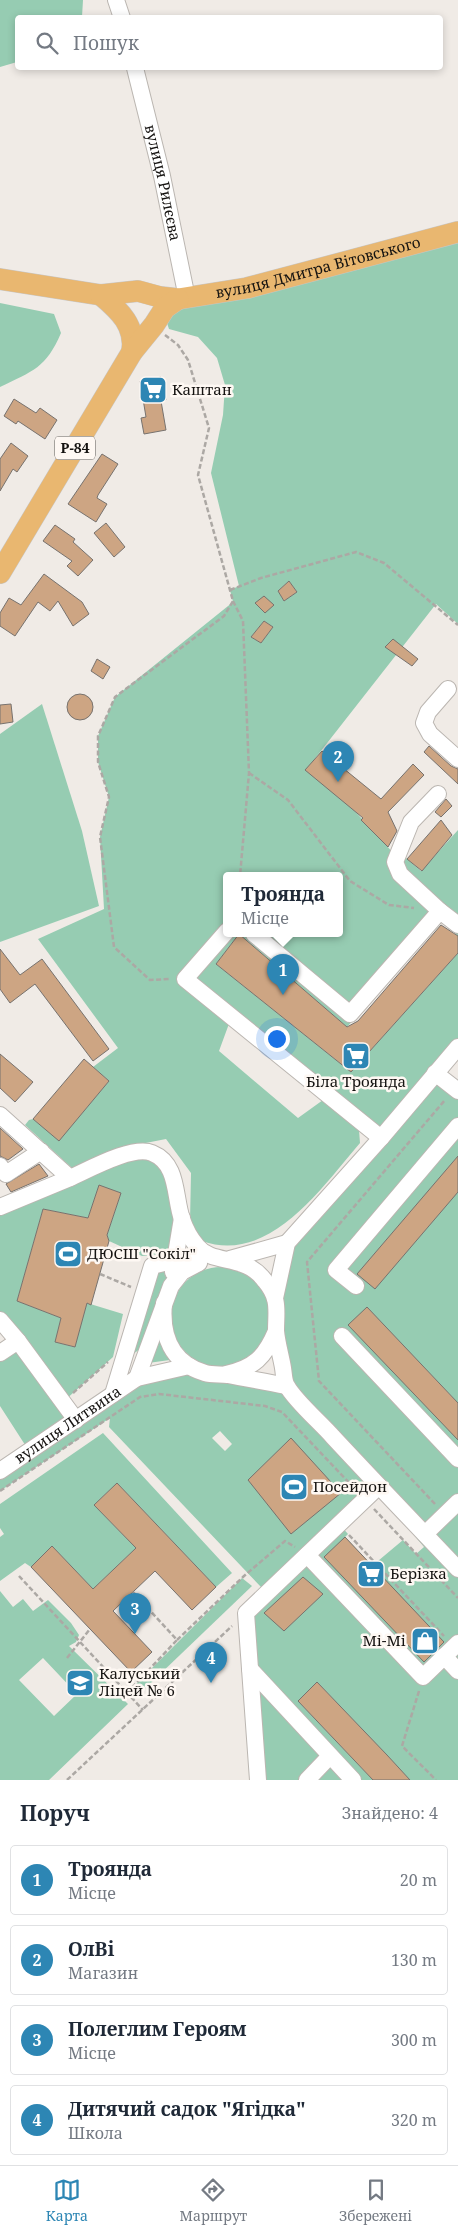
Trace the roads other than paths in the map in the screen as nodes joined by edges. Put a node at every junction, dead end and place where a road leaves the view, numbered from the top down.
1 (116, 0) edge
2 (121, 15) edge
3 (136, 70) edge
4 (458, 232) edge
5 (0, 279) edge
6 (130, 291) junction
7 (101, 294) junction
8 (152, 294) junction
9 (182, 298) junction
10 (126, 321) junction
11 (155, 323) junction
12 (132, 352) junction
13 (0, 573) edge
14 (448, 689) dead end
15 (458, 759) edge
16 (438, 794) dead end
17 (440, 911) junction
18 (458, 925) edge
19 (223, 936) edge
20 (258, 937) edge
21 (458, 1047) edge
22 (435, 1073) junction
23 (457, 1090) edge
24 (0, 1115) edge
25 (458, 1126) edge
26 (381, 1138) junction
27 (41, 1151) junction
28 (0, 1166) edge
29 (70, 1178) junction
30 (0, 1206) edge
31 (182, 1218) junction
32 (287, 1242) junction
33 (223, 1259) junction
34 (174, 1262) junction
35 (198, 1263) junction
36 (171, 1286) junction
37 (356, 1286) dead end
38 (275, 1298) junction
39 (164, 1303) junction
40 (0, 1320) edge
41 (276, 1331) junction
42 (342, 1336) dead end
43 (18, 1341) junction
44 (0, 1353) edge
45 (189, 1366) junction
46 (224, 1375) junction
47 (136, 1378) junction
48 (286, 1386) junction
49 (113, 1394) junction
50 (76, 1420) junction
51 (458, 1459) edge
52 (0, 1471) edge
53 (379, 1486) junction
54 (458, 1502) edge
55 (425, 1534) junction
56 (307, 1555) junction
57 (458, 1569) edge
58 (452, 1649) edge
59 (250, 1669) junction
60 (458, 1671) edge
61 (330, 1756) junction
62 (258, 1780) edge
63 (307, 1780) edge
64 (353, 1780) edge

1 - 2 street
3 - 9 street, вулиця Рилєєва
4 - 9 main road, вулиця Дмитра Вітовського
5 - 7 main road
6 - 7 main road
6 - 8 main road
6 - 10 main road
7 - 10 main road
8 - 9 main road
8 - 11 main road
9 - 11 main road
10 - 11 main road
10 - 12 main road
11 - 12 main road, Р-84
12 - 13 main road, Р-84
14 - 15 street
16 - 17 street
17 - 18 street
17 - 20 street
19 - 26 street
21 - 22 street
22 - 23 street
22 - 26 street
24 - 27 street
25 - 37 street
26 - 32 street
27 - 28 street
27 - 29 street
29 - 30 street
29 - 31 street
31 - 33 street
31 - 34 street
32 - 33 street, вулиця Литвина
32 - 38 street
33 - 35 street, вулиця Литвина
33 - 38 street
34 - 35 street
34 - 36 street
34 - 49 street
35 - 36 street, вулиця Литвина
36 - 39 street, вулиця Литвина
38 - 41 street
39 - 45 street, вулиця Литвина
39 - 47 street, вулиця Литвина
40 - 43 street
41 - 46 street
41 - 48 street
42 - 51 street
43 - 44 street
43 - 50 street
45 - 46 street, вулиця Литвина
45 - 47 street, вулиця Литвина
46 - 48 street, вулиця Литвина
47 - 49 street, вулиця Литвина
48 - 53 street
49 - 50 street, вулиця Литвина
50 - 52 street, вулиця Литвина
53 - 55 street
53 - 56 street
54 - 55 street
55 - 57 street
56 - 58 street
56 - 59 street
58 - 60 street
59 - 61 street
59 - 62 street
61 - 63 street
61 - 64 street

